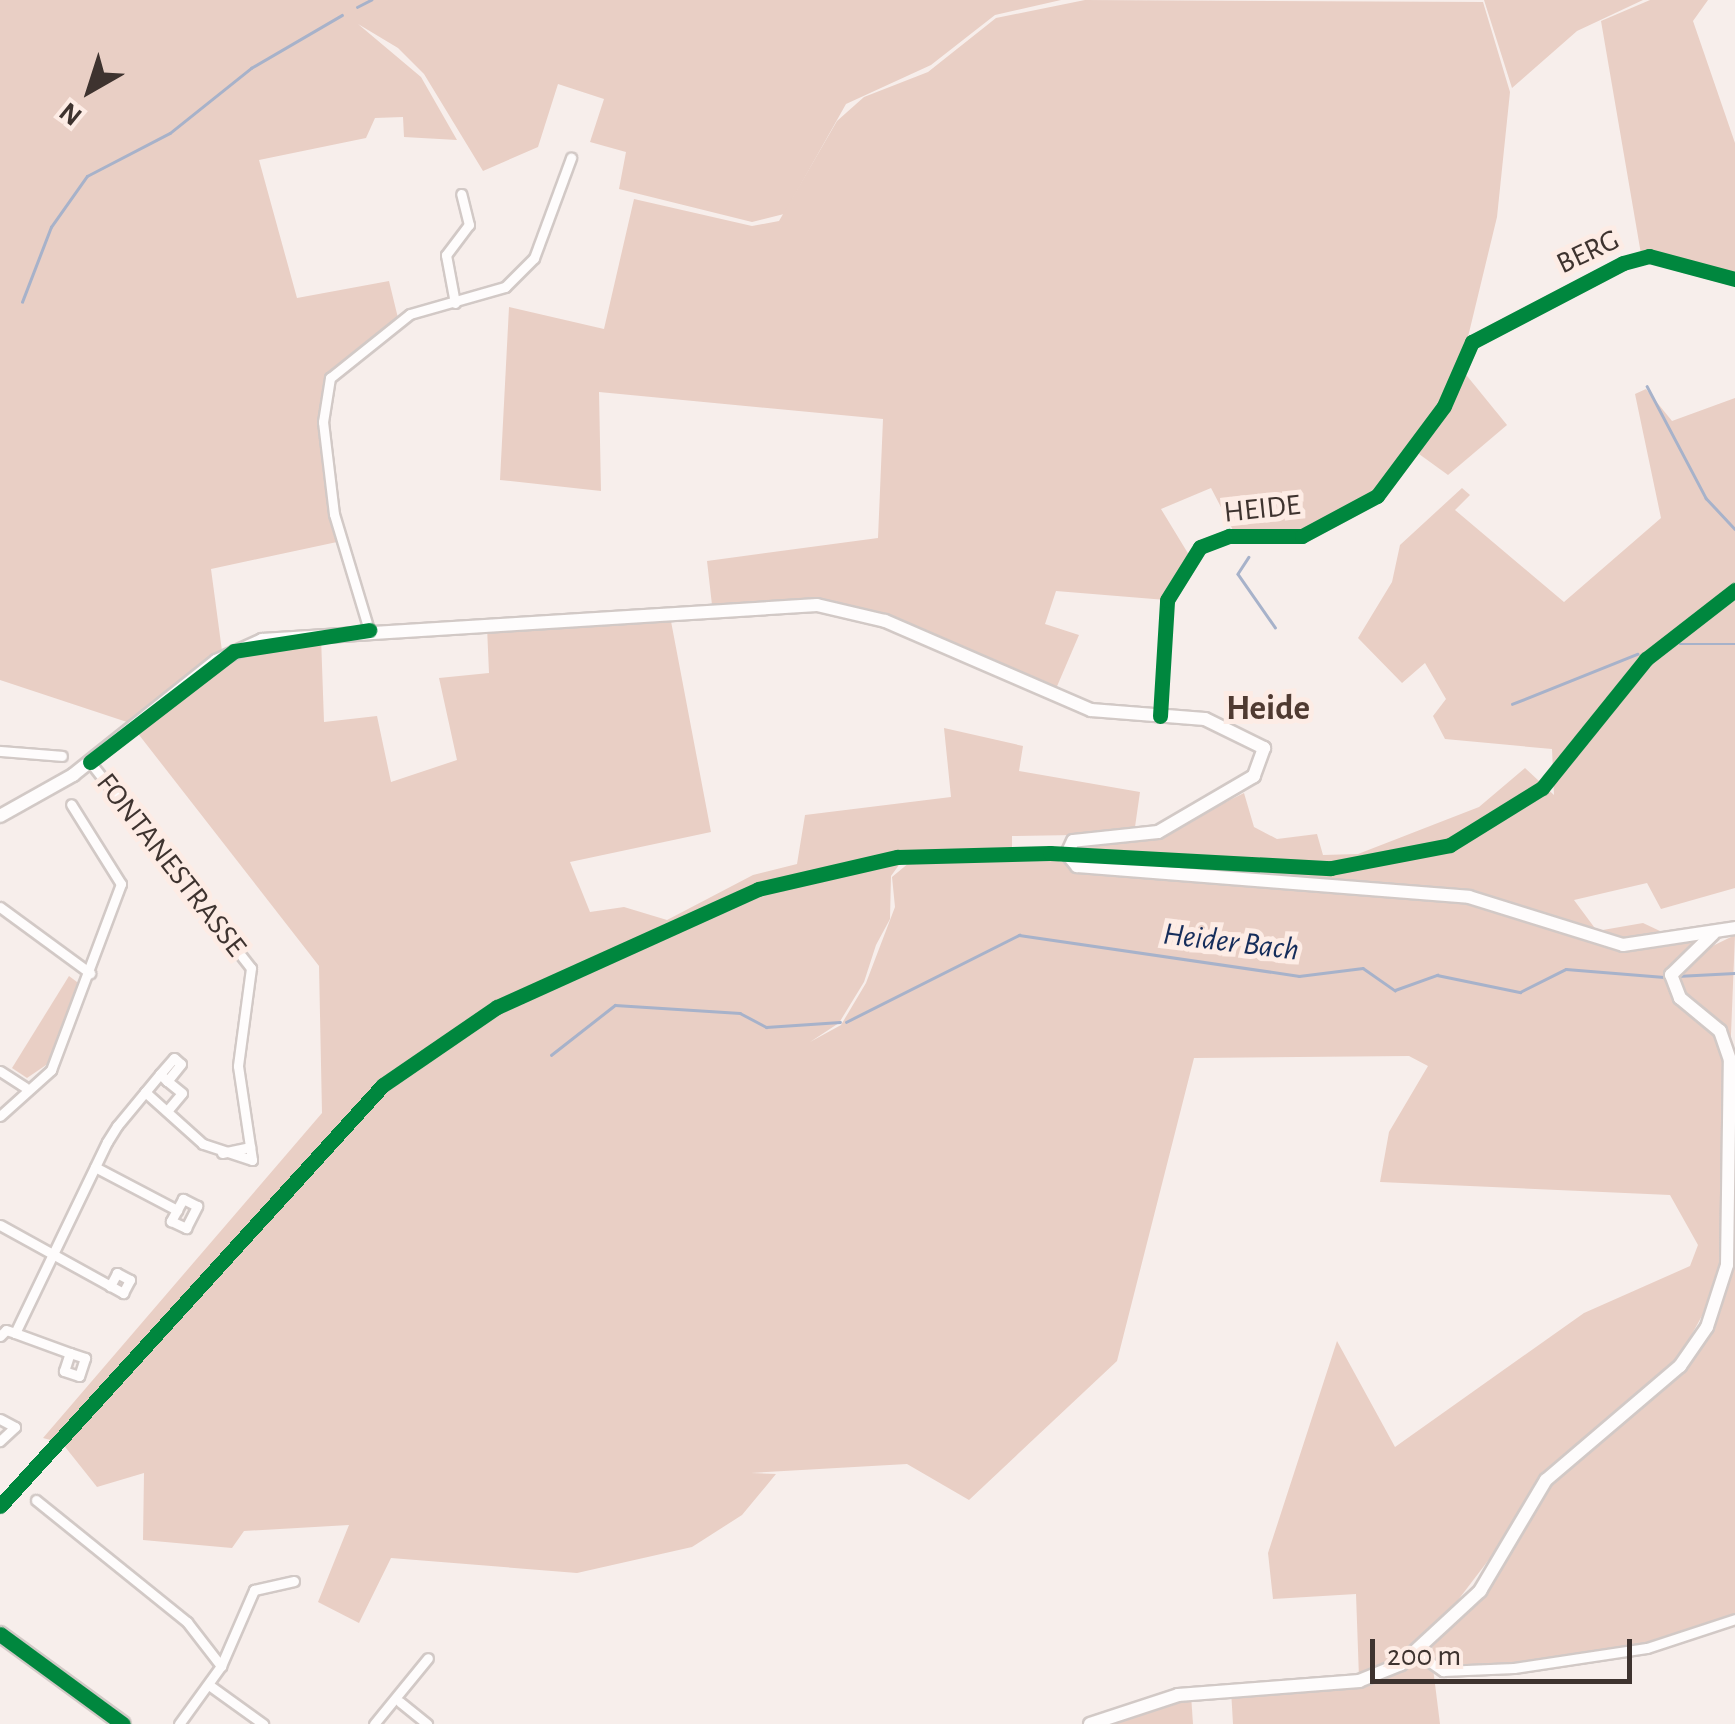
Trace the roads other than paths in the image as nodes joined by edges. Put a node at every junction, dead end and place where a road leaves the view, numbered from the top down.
1 (571, 158) dead end
2 (461, 194) dead end
3 (1735, 279) edge
4 (454, 302) junction
5 (1472, 342) joint
6 (368, 630) junction
7 (1160, 716) junction
8 (0, 751) edge
9 (62, 756) dead end
10 (90, 762) junction
11 (71, 804) dead end
12 (0, 816) edge
13 (0, 907) edge
14 (1735, 928) edge
15 (1713, 934) junction
16 (90, 973) junction
17 (0, 1071) edge
18 (25, 1088) junction
19 (145, 1092) junction
20 (167, 1111) junction
21 (0, 1116) edge
22 (95, 1167) junction
23 (177, 1210) dead end
24 (0, 1225) edge
25 (1732, 1236) edge
26 (49, 1256) junction
27 (110, 1286) dead end
28 (15, 1333) junction
29 (0, 1336) edge
30 (70, 1353) dead end
31 (0, 1419) edge
32 (0, 1441) edge
33 (36, 1500) dead end
34 (294, 1581) dead end
35 (1735, 1619) edge
36 (0, 1634) edge
37 (1417, 1653) junction
38 (428, 1658) dead end
39 (220, 1666) junction
40 (208, 1684) junction
41 (400, 1702) dead end
42 (123, 1724) edge
43 (179, 1724) edge
44 (263, 1724) edge
45 (374, 1724) edge
46 (427, 1724) edge
47 (1090, 1724) edge

1 - 4 street
2 - 4 street
3 - 5 street, BERG
4 - 6 street
5 - 7 street, HEIDE
6 - 7 main road
6 - 10 main road
7 - 15 main road
8 - 9 street
10 - 12 main road
10 - 20 street, FONTANESTRASSE
11 - 16 street
13 - 16 street
14 - 15 main road
15 - 25 main road
16 - 18 street
17 - 18 street
18 - 21 street
19 - 20 street, FONTANESTRASSE
19 - 20 street
19 - 22 street
22 - 23 street
22 - 26 street
24 - 26 street
25 - 37 main road
26 - 27 street
26 - 28 street
28 - 29 street
28 - 30 street
31 - 32 street
33 - 39 street
34 - 39 street
35 - 37 street
36 - 42 main road
37 - 47 main road
38 - 45 street
39 - 40 street
40 - 43 street
40 - 44 street
41 - 46 street

